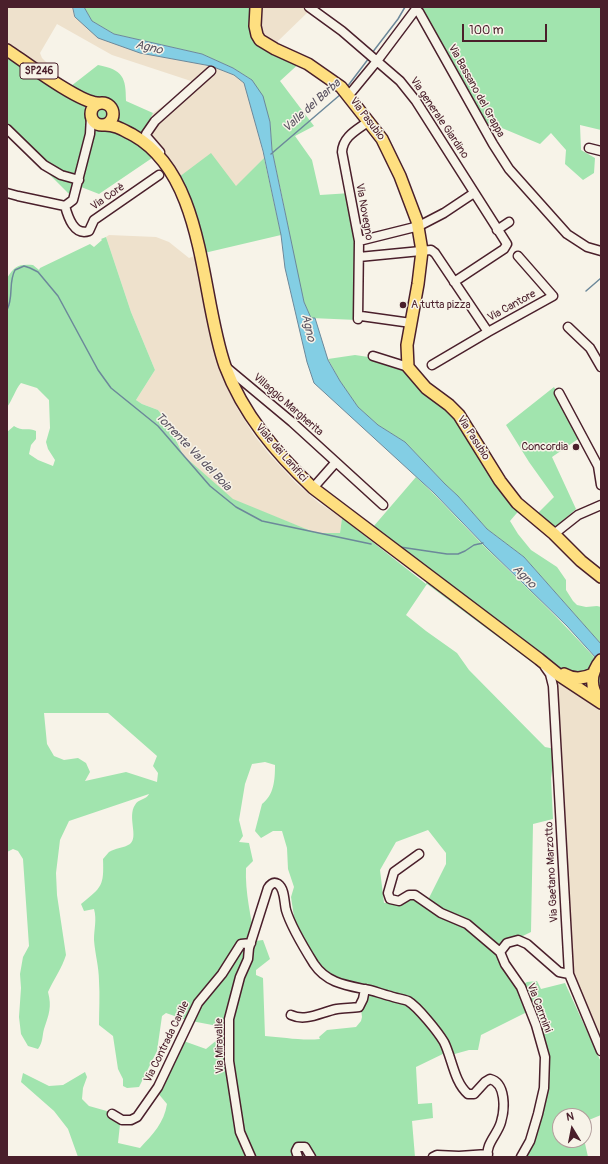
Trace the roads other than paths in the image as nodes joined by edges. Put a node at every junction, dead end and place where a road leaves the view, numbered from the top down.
1 (256, 7) edge
2 (309, 7) edge
3 (415, 8) edge
4 (7, 50) edge
5 (376, 60) junction
6 (211, 71) dead end
7 (345, 91) junction
8 (93, 111) junction
9 (114, 114) junction
10 (369, 120) junction
11 (104, 125) junction
12 (9, 134) edge
13 (90, 134) junction
14 (137, 138) junction
15 (589, 148) dead end
16 (601, 151) edge
17 (156, 154) junction
18 (159, 175) dead end
19 (79, 180) junction
20 (7, 193) edge
21 (474, 193) junction
22 (65, 206) junction
23 (509, 222) dead end
24 (419, 226) junction
25 (498, 230) junction
26 (359, 241) junction
27 (422, 250) junction
28 (601, 251) edge
29 (518, 256) dead end
30 (359, 257) junction
31 (454, 282) junction
32 (411, 323) junction
33 (568, 327) dead end
34 (488, 332) junction
35 (373, 356) dead end
36 (226, 366) junction
37 (432, 366) dead end
38 (408, 367) junction
39 (601, 367) edge
40 (559, 394) dead end
41 (336, 462) junction
42 (601, 485) edge
43 (313, 488) junction
44 (383, 505) dead end
45 (601, 505) edge
46 (554, 534) junction
47 (601, 577) edge
48 (539, 659) junction
49 (597, 667) edge
50 (560, 676) junction
51 (553, 686) junction
52 (601, 703) edge
53 (418, 854) dead end
54 (251, 943) junction
55 (500, 952) junction
56 (569, 974) junction
57 (365, 989) junction
58 (291, 1015) dead end
59 (601, 1051) edge
60 (112, 1114) dead end
61 (488, 1156) edge
62 (251, 1157) edge
63 (298, 1157) edge
64 (311, 1157) edge
65 (434, 1157) edge
66 (521, 1157) edge

1 - 7 main road, Via Pasubio
2 - 5 street, Via generale Giardino
3 - 5 street, Via Bassano del Grappa
3 - 28 street, Via Bassano del Grappa
4 - 8 main road, Viale dei Lanifici / SP246
5 - 7 street, Via Bassano del Grappa
5 - 21 street, Via generale Giardino
6 - 17 street
7 - 10 main road, Via Pasubio
8 - 9 main road, Viale dei Lanifici / SP246
8 - 11 main road, Viale dei Lanifici / SP246
8 - 13 street
9 - 11 main road
9 - 14 main road, Viale dei Lanifici
10 - 24 main road, Via Pasubio
10 - 26 street, Via Novegno
11 - 13 street
11 - 14 main road, Viale dei Lanifici
12 - 19 street
13 - 19 street
14 - 17 main road, Viale dei Lanifici
15 - 16 street
17 - 36 main road, Viale dei Lanifici
18 - 22 street, Via Corè
19 - 22 street
20 - 22 street
21 - 24 street
21 - 25 street
23 - 25 street
24 - 26 street
24 - 27 main road, Via Pasubio
25 - 31 street
26 - 30 street, Via Novegno
27 - 30 street
27 - 31 street, Via Cantore
27 - 32 main road, Via Pasubio
29 - 34 street, Via Cantore
30 - 32 street, Via Novegno
31 - 34 street, Via Cantore
32 - 38 main road, Via Pasubio
33 - 39 street
34 - 37 street
35 - 38 street
36 - 41 street, Villaggio Margherita
36 - 43 main road, Viale dei Lanifici
38 - 46 main road, Via Pasubio
40 - 42 street
41 - 43 street
41 - 44 street, Villaggio Margherita
43 - 48 main road, Viale dei Lanifici
45 - 46 street
46 - 47 main road, Via Pasubio
48 - 49 main road, Viale dei Lanifici
48 - 50 main road, Viale dei Lanifici
48 - 51 street, Via Gaetano Marzotto
49 - 52 main road
50 - 51 street
50 - 52 main road, Viale dei Lanifici
51 - 56 street, Via Gaetano Marzotto
53 - 55 street
54 - 57 street, Via Miravalle
54 - 60 street, Via Contrada Canile
54 - 62 street, Via Miravalle
55 - 56 street
55 - 66 street, Via Carmini
56 - 59 street, Via Gaetano Marzotto
57 - 58 street
57 - 61 street
61 - 65 street
63 - 64 street

